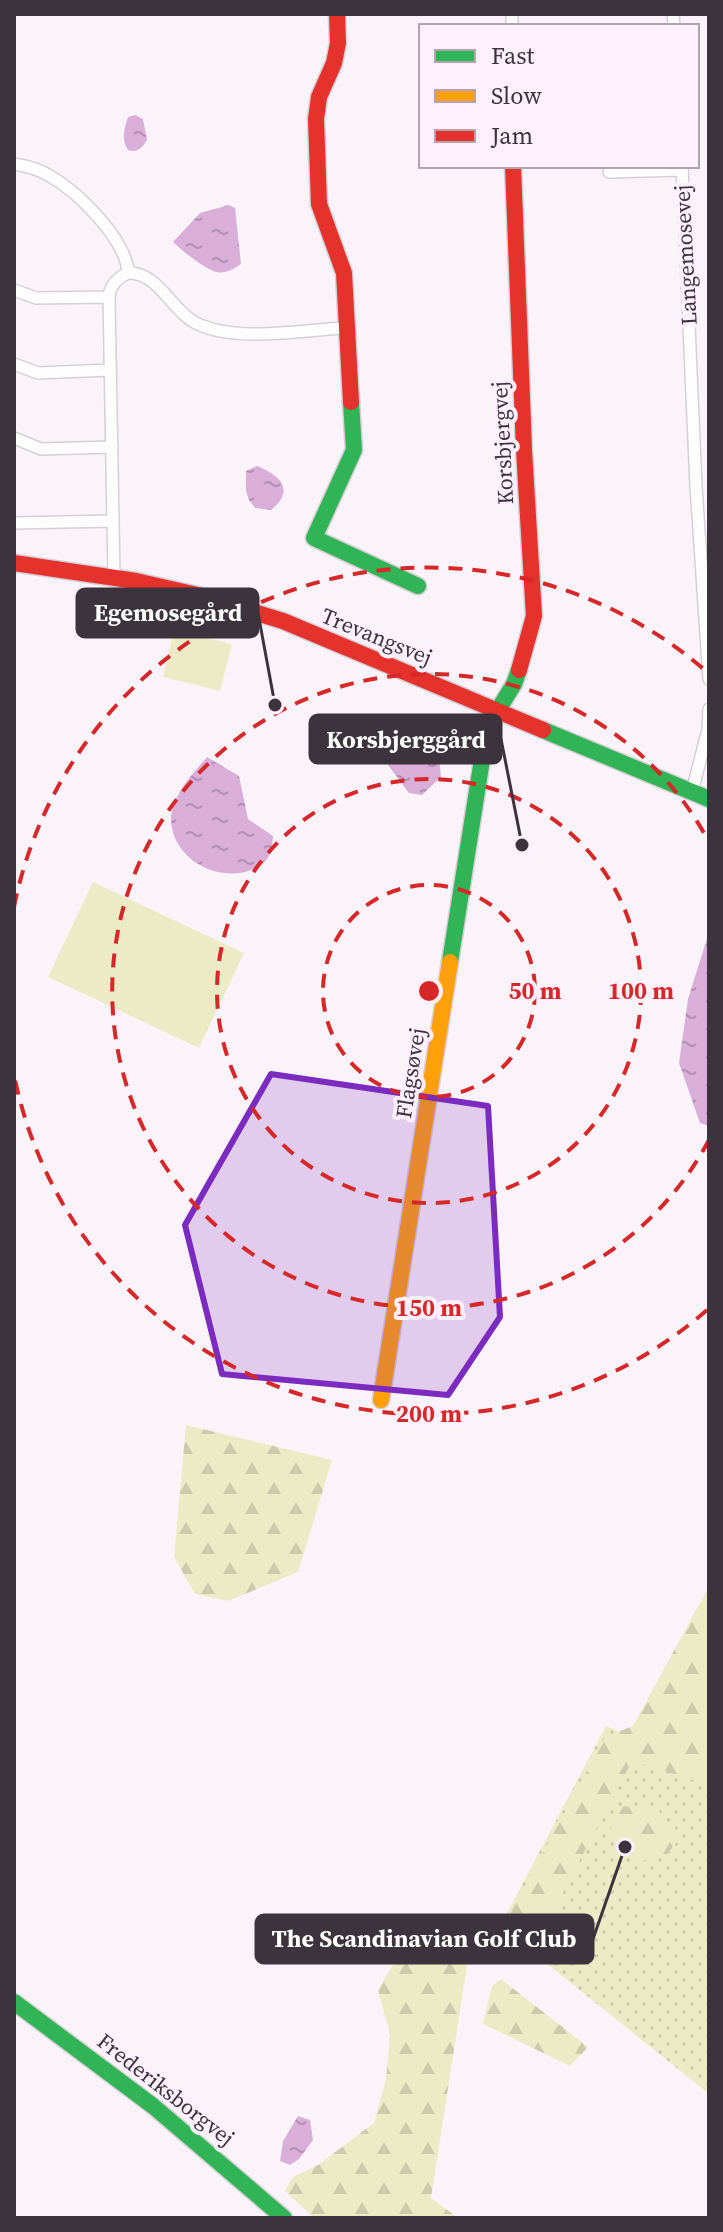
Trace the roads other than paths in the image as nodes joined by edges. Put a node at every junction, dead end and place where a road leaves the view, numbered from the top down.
1 (337, 14) edge
2 (14, 164) edge
3 (513, 168) edge
4 (682, 168) edge
5 (609, 172) dead end
6 (128, 273) junction
7 (14, 290) edge
8 (109, 297) junction
9 (345, 328) junction
10 (14, 364) edge
11 (110, 370) junction
12 (14, 438) edge
13 (112, 447) junction
14 (113, 521) junction
15 (14, 523) edge
16 (14, 563) edge
17 (114, 577) junction
18 (418, 586) dead end
19 (709, 679) edge
20 (709, 709) edge
21 (500, 710) junction
22 (692, 792) junction
23 (709, 799) edge
24 (381, 1400) dead end
25 (14, 2002) edge
26 (284, 2218) edge

1 - 9 street
2 - 6 street
3 - 21 street, Korsbjergvej
4 - 5 street
4 - 19 street, Langemosevej
6 - 8 street
6 - 9 street
7 - 8 street
8 - 11 street
9 - 18 street
10 - 11 street
11 - 13 street
12 - 13 street
13 - 14 street
14 - 15 street
14 - 17 street
16 - 17 street, Trevangsvej
17 - 21 street, Trevangsvej
20 - 22 street
21 - 22 street, Trevangsvej
21 - 24 street, Flagsøvej
22 - 23 street, Trevangsvej
25 - 26 street, Frederiksborgvej

